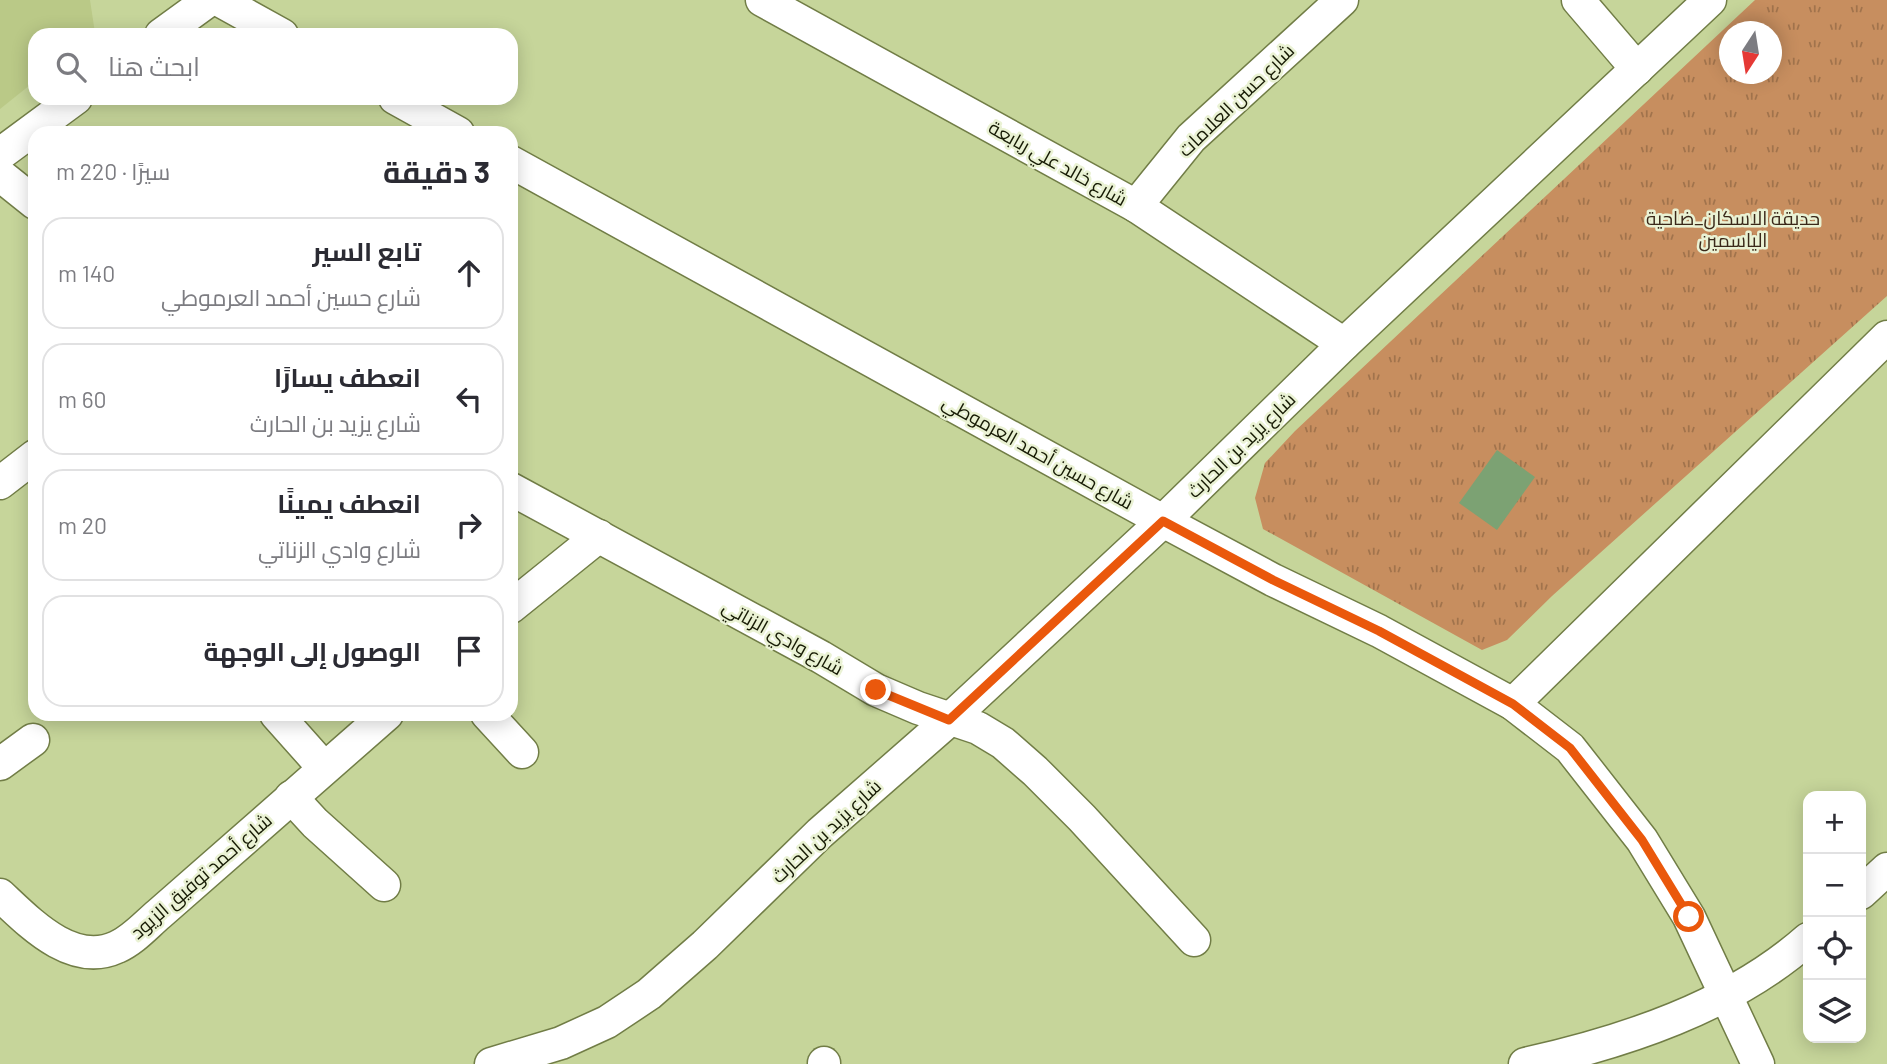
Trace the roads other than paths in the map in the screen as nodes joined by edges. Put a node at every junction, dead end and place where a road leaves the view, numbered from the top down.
1 (209, 0) edge
2 (219, 0) edge
3 (762, 0) edge
4 (1342, 0) edge
5 (1578, 0) edge
6 (1710, 0) edge
7 (171, 28) edge
8 (269, 28) edge
9 (1637, 69) junction
10 (66, 105) edge
11 (408, 105) edge
12 (38, 126) edge
13 (445, 126) edge
14 (28, 133) edge
15 (0, 154) edge
16 (518, 166) edge
17 (0, 175) edge
18 (28, 198) edge
19 (1136, 206) junction
20 (1887, 337) edge
21 (1344, 344) junction
22 (28, 461) edge
23 (0, 483) edge
24 (518, 493) edge
25 (1163, 521) junction
26 (599, 536) junction
27 (518, 601) edge
28 (1513, 704) junction
29 (949, 720) junction
30 (282, 721) edge
31 (379, 721) edge
32 (493, 721) edge
33 (33, 740) dead end
34 (522, 752) dead end
35 (0, 764) edge
36 (324, 768) junction
37 (290, 797) junction
38 (1887, 869) edge
39 (384, 885) dead end
40 (1866, 888) edge
41 (0, 895) edge
42 (1194, 940) dead end
43 (1803, 943) edge
44 (1726, 997) junction
45 (491, 1064) edge
46 (1525, 1064) edge
47 (1758, 1064) edge

1 - 7 street
2 - 8 street
3 - 19 street, شارع خالد علي ربابعة
4 - 19 street, شارع حسن العلامات
5 - 9 street
6 - 9 street, شارع يزيد بن الحارث
9 - 21 street, شارع يزيد بن الحارث
10 - 12 street
11 - 13 street
14 - 15 street
16 - 25 street, شارع حسين أحمد العرموطي
17 - 18 street
19 - 21 street, شارع خالد علي ربابعة
20 - 28 street
21 - 25 street, شارع يزيد بن الحارث
22 - 23 street
24 - 26 street, شارع وادي الزناتي
25 - 28 street, شارع حسين أحمد العرموطي
25 - 29 street, شارع يزيد بن الحارث
26 - 27 street
26 - 29 street, شارع وادي الزناتي
28 - 44 street, شارع حسين أحمد العرموطي
29 - 42 street, شارع وادي الزناتي
29 - 45 street, شارع يزيد بن الحارث
30 - 36 street
31 - 36 street, شارع أحمد توفيق الزيود
32 - 34 street
33 - 35 street
36 - 37 street, شارع أحمد توفيق الزيود
37 - 39 street
37 - 41 street, شارع أحمد توفيق الزيود
38 - 40 street
43 - 44 street
44 - 46 street
44 - 47 street, شارع حسين أحمد العرموطي

